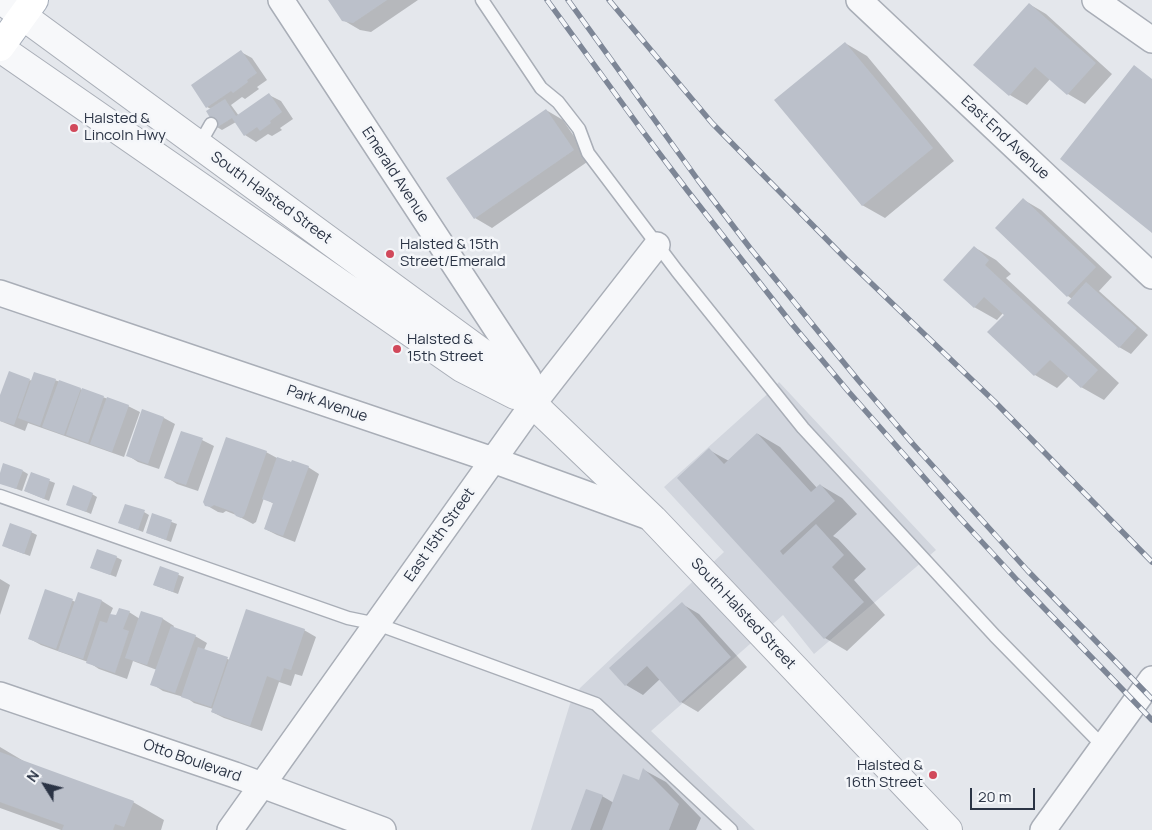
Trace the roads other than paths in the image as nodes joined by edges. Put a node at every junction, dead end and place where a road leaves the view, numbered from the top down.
1 (0, 0) edge
2 (281, 0) edge
3 (482, 0) edge
4 (859, 0) edge
5 (1095, 0) edge
6 (28, 8) edge
7 (1152, 40) edge
8 (0, 48) edge
9 (657, 245) junction
10 (1152, 276) edge
11 (0, 293) edge
12 (533, 404) junction
13 (494, 460) junction
14 (0, 496) edge
15 (653, 518) junction
16 (377, 624) junction
17 (1152, 679) edge
18 (0, 695) edge
19 (1103, 746) junction
20 (262, 785) junction
21 (230, 830) edge
22 (383, 830) edge
23 (731, 830) edge
24 (948, 830) edge
25 (1043, 830) edge

1 - 6 street, South Halsted Street
2 - 12 street, Emerald Avenue
3 - 9 lane
4 - 10 street, East End Avenue
5 - 7 street
6 - 8 main road
6 - 12 street, South Halsted Street
8 - 12 street, South Halsted Street
9 - 12 street, East 15th Street
9 - 19 lane
11 - 13 street, Park Avenue
12 - 13 street, East 15th Street
12 - 15 street, South Halsted Street
13 - 15 street, Park Avenue
13 - 16 street, East 15th Street
14 - 16 lane
15 - 24 street, South Halsted Street
16 - 20 street, East 15th Street
16 - 23 lane
17 - 19 street
18 - 20 street, Otto Boulevard
19 - 25 street
20 - 21 street, East 15th Street
20 - 22 street, Otto Boulevard

